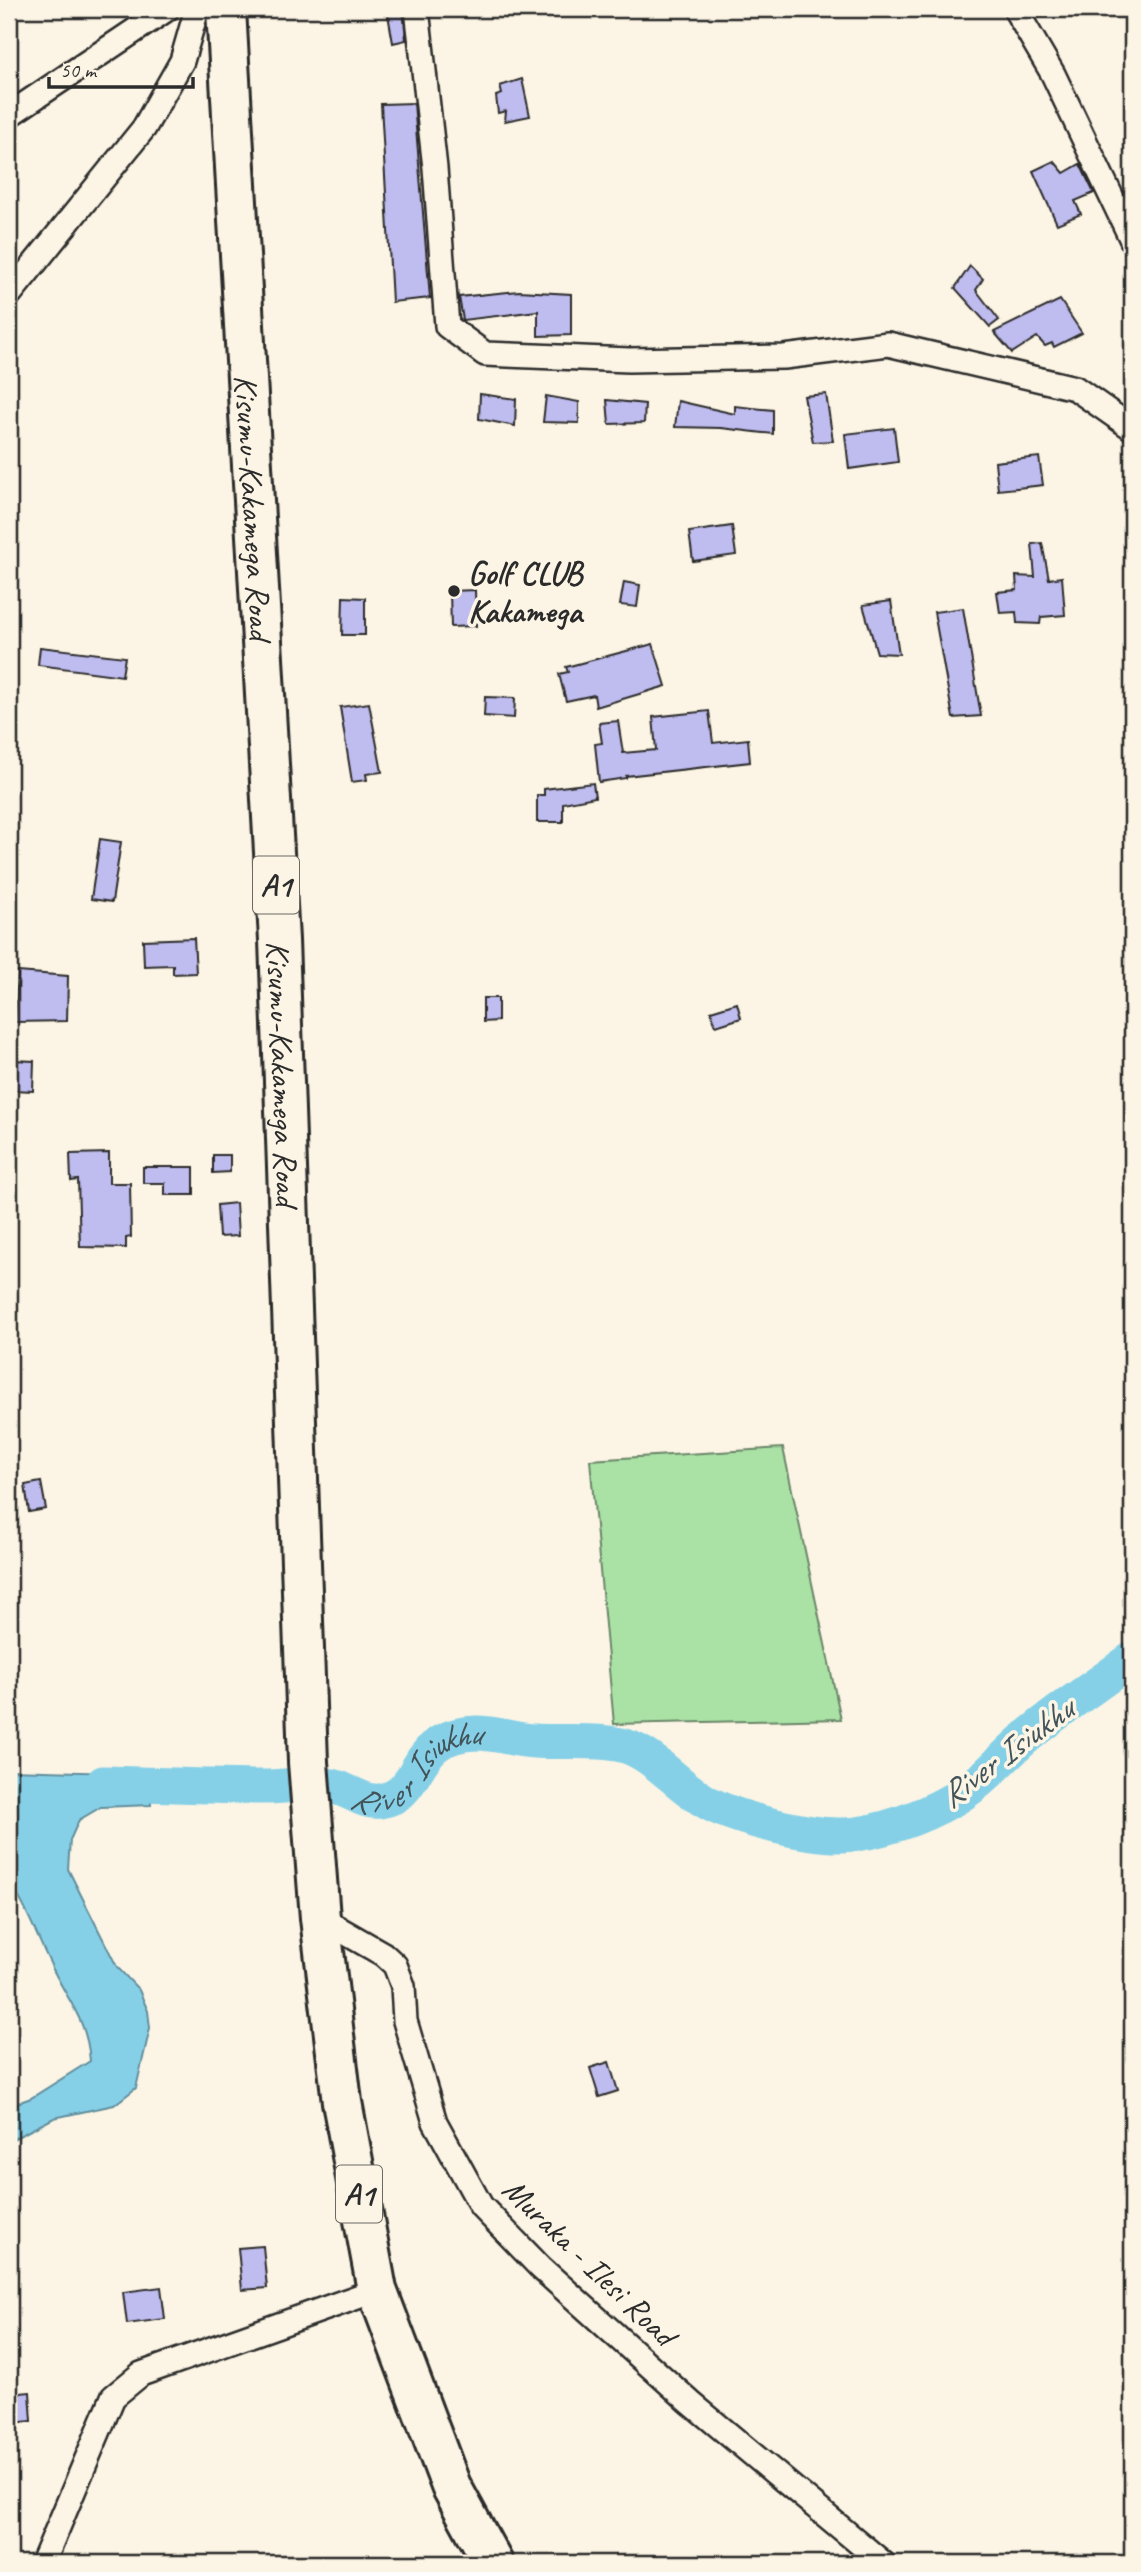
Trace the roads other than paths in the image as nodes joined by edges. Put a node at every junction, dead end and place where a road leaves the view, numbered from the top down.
1 (167, 9) edge
2 (197, 9) edge
3 (226, 9) edge
4 (417, 9) edge
5 (1016, 9) edge
6 (9, 115) edge
7 (1132, 240) edge
8 (9, 295) edge
9 (1132, 428) edge
10 (320, 1918) junction
11 (377, 2290) junction
12 (43, 2563) edge
13 (494, 2563) edge
14 (883, 2563) edge

1 - 6 street
2 - 8 street
3 - 10 highway, Kisumu-Kakamega Road / A1
4 - 9 street
5 - 7 street
10 - 11 highway, A1
10 - 14 street, Muraka - Ilesi Road
11 - 12 street
11 - 13 highway, A1

